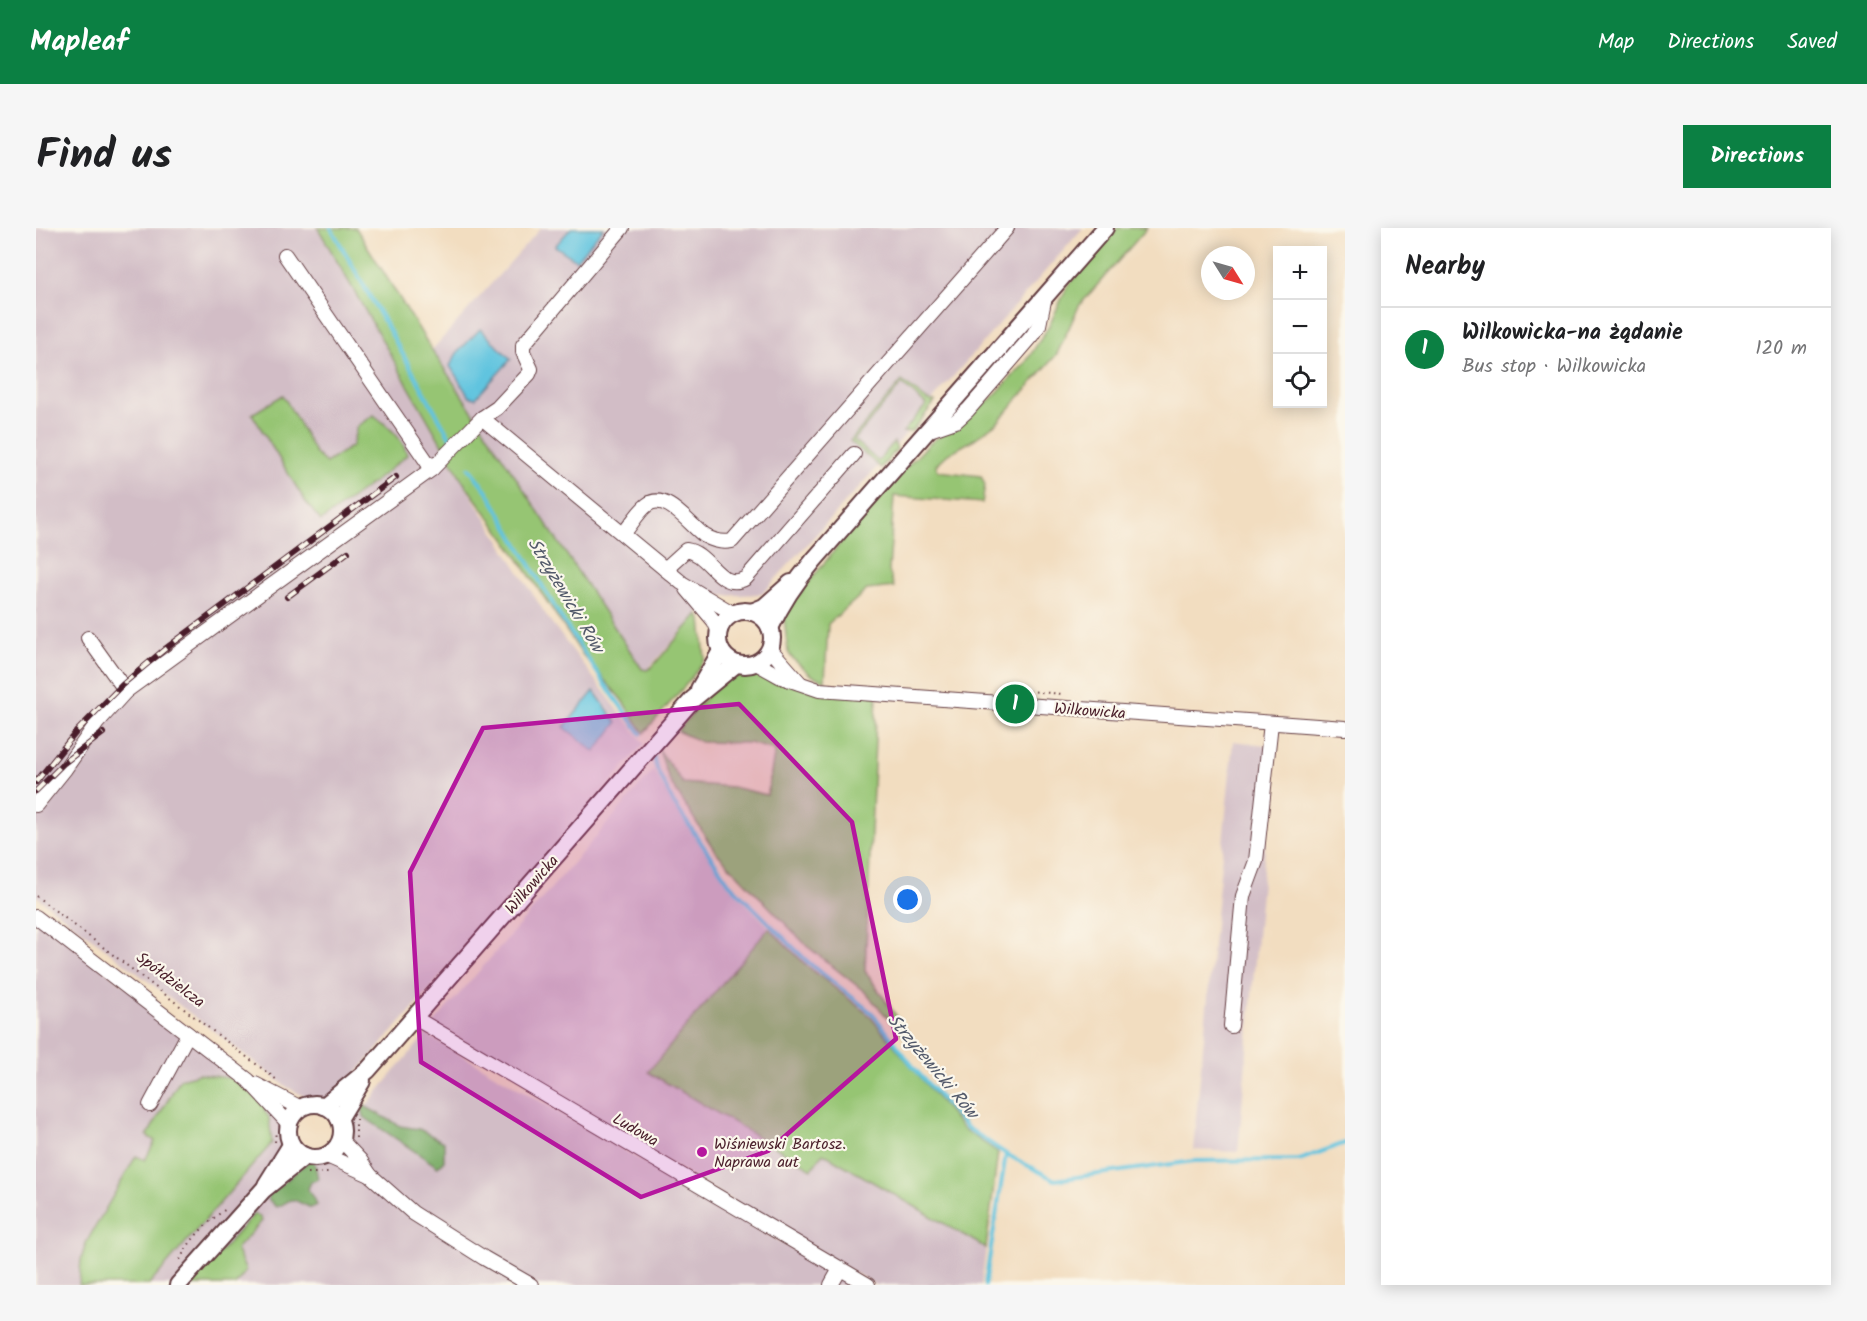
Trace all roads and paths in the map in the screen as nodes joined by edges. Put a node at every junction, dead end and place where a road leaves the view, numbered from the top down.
1 (622, 228) edge
2 (1007, 228) edge
3 (1105, 228) edge
4 (285, 255) dead end
5 (482, 418) junction
6 (854, 454) dead end
7 (432, 469) junction
8 (623, 534) junction
9 (665, 569) junction
10 (801, 575) junction
11 (682, 583) junction
12 (752, 612) junction
13 (734, 614) junction
14 (770, 628) junction
15 (719, 632) junction
16 (88, 638) dead end
17 (770, 649) junction
18 (722, 651) junction
19 (756, 663) junction
20 (736, 664) junction
21 (800, 683) junction
22 (126, 691) junction
23 (693, 699) junction
24 (1271, 723) junction
25 (1345, 728) edge
26 (36, 805) edge
27 (36, 896) edge
28 (36, 917) edge
29 (415, 1018) junction
30 (1231, 1026) dead end
31 (188, 1034) junction
32 (369, 1070) junction
33 (248, 1080) junction
34 (278, 1081) dead end
35 (150, 1105) dead end
36 (324, 1106) junction
37 (301, 1108) junction
38 (339, 1119) junction
39 (356, 1119) dead end
40 (283, 1126) junction
41 (348, 1140) junction
42 (283, 1144) junction
43 (327, 1156) junction
44 (304, 1165) junction
45 (341, 1174) dead end
46 (370, 1175) junction
47 (263, 1190) junction
48 (230, 1206) dead end
49 (177, 1266) dead end
50 (840, 1269) junction
51 (178, 1285) edge
52 (531, 1285) edge
53 (831, 1285) edge
54 (868, 1285) edge

1 - 5 street
2 - 8 street
3 - 10 main road
4 - 7 street
5 - 7 street
5 - 8 street
6 - 9 street
7 - 22 street
8 - 9 street
9 - 11 street
10 - 12 main road
10 - 14 main road
11 - 13 street
11 - 15 street
12 - 13 main road
12 - 14 main road
13 - 15 main road
14 - 17 main road
15 - 18 main road
16 - 22 street
17 - 19 main road
17 - 21 street
18 - 20 main road
18 - 23 main road, Wilkowicka
19 - 20 main road
19 - 21 street, Wilkowicka
20 - 23 main road, Wilkowicka
21 - 24 street, Wilkowicka
22 - 26 street
23 - 29 main road, Wilkowicka
24 - 25 street, Wilkowicka
24 - 30 street
27 - 34 path, Spółdzielcza
28 - 31 street, Spółdzielcza
29 - 32 main road, Wilkowicka
29 - 50 street, Ludowa
31 - 33 street, Spółdzielcza
31 - 35 street
32 - 36 main road, Wilkowicka
32 - 38 main road, Wilkowicka
33 - 37 street, Spółdzielcza
33 - 40 street, Spółdzielcza
36 - 37 main road
36 - 38 main road
37 - 40 main road
38 - 41 main road
39 - 41 path
40 - 42 path
40 - 42 main road
41 - 43 main road
41 - 46 street
42 - 44 main road
42 - 47 main road
43 - 44 main road
43 - 46 street
44 - 45 path
44 - 47 main road
46 - 52 street
47 - 51 main road
48 - 49 path
50 - 53 street
50 - 54 street, Ludowa

